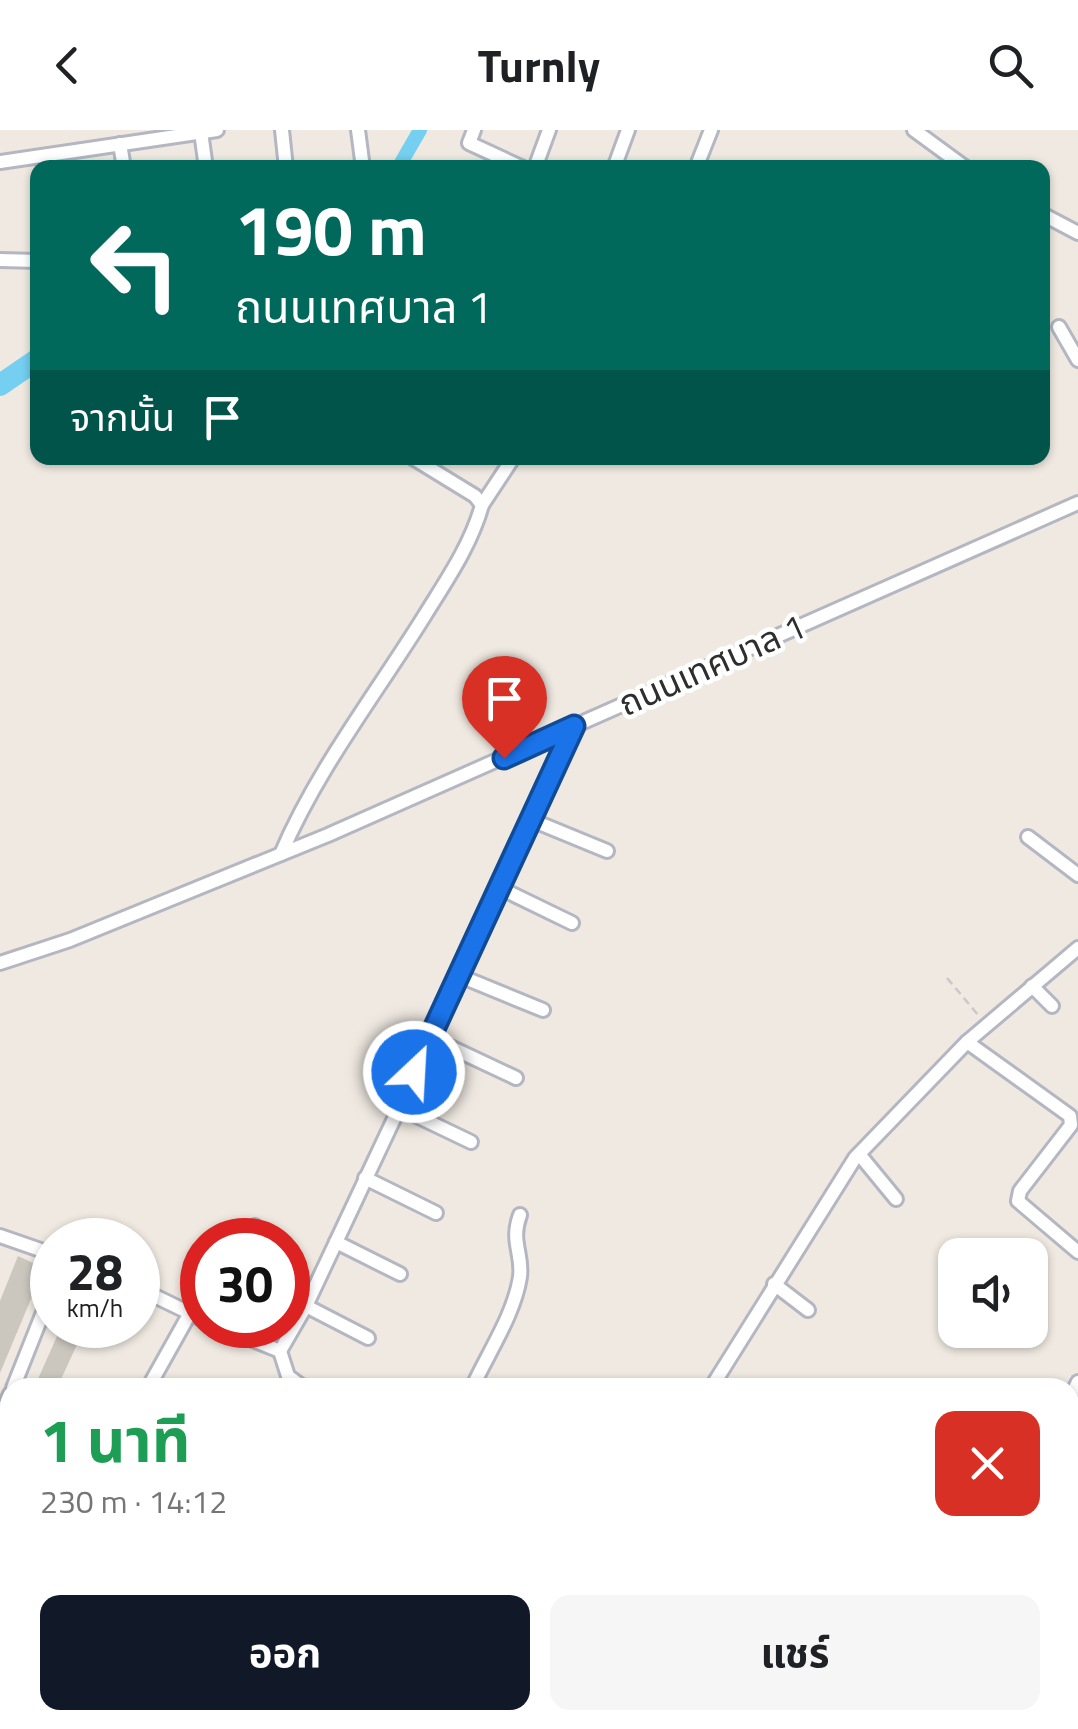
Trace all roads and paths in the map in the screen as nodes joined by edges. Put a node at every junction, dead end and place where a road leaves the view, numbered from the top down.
1 (217, 130) edge
2 (282, 130) edge
3 (358, 130) edge
4 (474, 130) edge
5 (549, 130) edge
6 (628, 130) edge
7 (711, 130) edge
8 (914, 130) edge
9 (201, 132) edge
10 (120, 144) junction
11 (48, 160) edge
12 (123, 160) edge
13 (205, 160) edge
14 (285, 160) edge
15 (362, 160) edge
16 (506, 160) edge
17 (538, 160) edge
18 (617, 160) edge
19 (699, 160) edge
20 (955, 160) edge
21 (30, 161) edge
22 (0, 162) edge
23 (1050, 218) edge
24 (1078, 233) edge
25 (0, 260) edge
26 (30, 261) edge
27 (1059, 327) dead end
28 (1078, 360) edge
29 (426, 465) edge
30 (508, 465) edge
31 (1078, 503) edge
32 (482, 505) junction
33 (574, 726) junction
34 (534, 821) junction
35 (1028, 837) dead end
36 (286, 852) junction
37 (607, 852) dead end
38 (1078, 876) edge
39 (500, 888) junction
40 (572, 923) dead end
41 (1078, 948) edge
42 (0, 962) edge
43 (460, 976) junction
44 (947, 978) dead end
45 (1032, 986) junction
46 (1052, 1006) dead end
47 (543, 1010) dead end
48 (986, 1025) junction
49 (431, 1038) junction
50 (968, 1042) junction
51 (516, 1078) dead end
52 (398, 1107) junction
53 (1074, 1116) edge
54 (471, 1142) dead end
55 (859, 1154) junction
56 (366, 1178) junction
57 (896, 1199) dead end
58 (436, 1214) dead end
59 (520, 1215) dead end
60 (0, 1236) edge
61 (336, 1242) junction
62 (30, 1246) edge
63 (1078, 1252) edge
64 (400, 1274) dead end
65 (774, 1284) junction
66 (310, 1297) edge
67 (310, 1308) edge
68 (808, 1310) dead end
69 (368, 1338) dead end
70 (180, 1340) edge
71 (30, 1344) edge
72 (271, 1348) edge
73 (282, 1348) edge
74 (280, 1352) junction
75 (16, 1378) edge
76 (155, 1378) edge
77 (291, 1378) edge
78 (477, 1378) edge
79 (718, 1378) edge

1 - 9 street
2 - 14 street
3 - 15 street
4 - 16 street
5 - 17 street
6 - 18 street
7 - 19 street
8 - 20 street
9 - 10 street
9 - 13 street
10 - 11 street
10 - 12 street
21 - 22 street
23 - 24 street
25 - 26 street
27 - 28 street
29 - 32 street
30 - 32 street
31 - 33 street, ถนนเทศบาล 1
32 - 36 street
33 - 34 street
33 - 36 street, ถนนเทศบาล 1
34 - 37 street
34 - 39 street
35 - 38 street
36 - 42 street, ถนนเทศบาล 1
39 - 40 street
39 - 43 street
41 - 45 street
43 - 47 street
43 - 49 street
44 - 48 path
45 - 46 street
45 - 48 street
48 - 50 street
49 - 51 street
49 - 52 street
50 - 53 street
50 - 55 street
52 - 54 street
52 - 56 street
53 - 63 street
55 - 57 street
55 - 65 street
56 - 58 street
56 - 61 street
59 - 78 street
60 - 62 street
61 - 64 street
61 - 66 street
65 - 68 street
65 - 79 street
67 - 69 street
70 - 76 street
71 - 75 street
72 - 74 street
73 - 74 street
74 - 77 street

